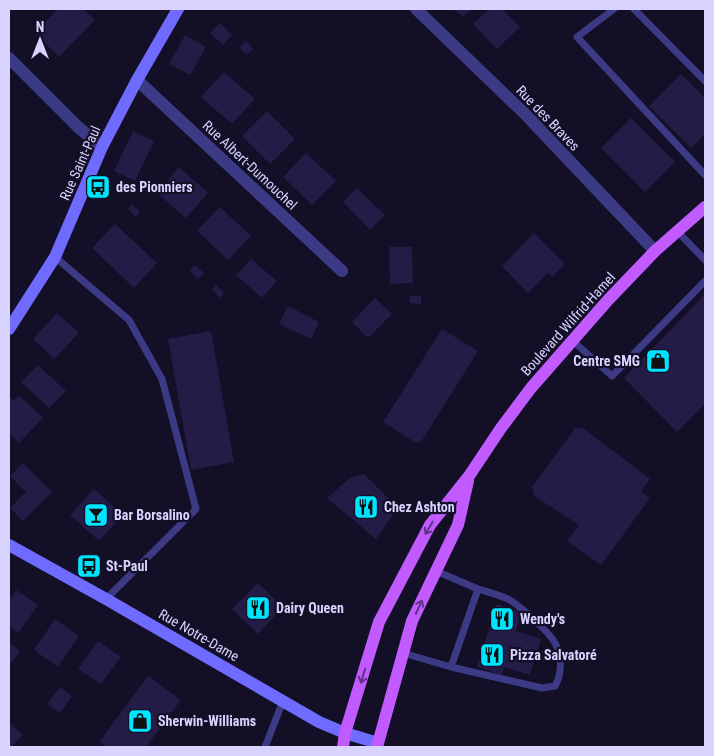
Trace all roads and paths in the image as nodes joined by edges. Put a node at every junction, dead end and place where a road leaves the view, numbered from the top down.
1 (178, 9) edge
2 (416, 9) edge
3 (614, 9) edge
4 (634, 9) edge
5 (9, 58) edge
6 (137, 80) junction
7 (705, 81) edge
8 (102, 147) junction
9 (705, 175) edge
10 (705, 207) edge
11 (677, 230) junction
12 (655, 251) junction
13 (55, 257) junction
14 (705, 260) edge
15 (342, 271) dead end
16 (705, 281) edge
17 (9, 329) edge
18 (573, 341) junction
19 (469, 476) junction
20 (9, 545) edge
21 (436, 572) junction
22 (478, 589) junction
23 (106, 599) junction
24 (403, 653) junction
25 (451, 667) junction
26 (283, 701) junction
27 (346, 733) junction
28 (378, 745) edge
29 (265, 747) edge
30 (343, 747) edge

1 - 6 street, Rue Saint-Paul
2 - 12 street, Rue des Braves
3 - 9 lane
4 - 7 lane
5 - 8 street
6 - 8 street, Rue Saint-Paul
6 - 15 street, Rue Albert-Dumouchel
8 - 13 street, Rue Saint-Paul
10 - 11 main road, Boulevard Wilfrid-Hamel
11 - 12 main road, Boulevard Wilfrid-Hamel
11 - 14 lane
12 - 18 main road, Boulevard Wilfrid-Hamel
13 - 17 street, Rue Saint-Paul
13 - 23 lane
16 - 18 lane
18 - 19 main road, Boulevard Wilfrid-Hamel
19 - 21 main road, Boulevard Wilfrid-Hamel
19 -> 27 main road, Boulevard Wilfrid-Hamel
20 - 23 street, Rue Notre-Dame
21 - 22 lane
24 -> 21 main road, Boulevard Wilfrid-Hamel
22 - 25 lane
22 - 25 lane
23 - 26 street, Rue Notre-Dame
24 - 25 lane
24 - 28 main road, Boulevard Wilfrid-Hamel
26 - 27 street, Rue Notre-Dame
26 - 29 lane
27 - 28 street, Rue Notre-Dame
27 - 30 main road, Boulevard Wilfrid-Hamel

